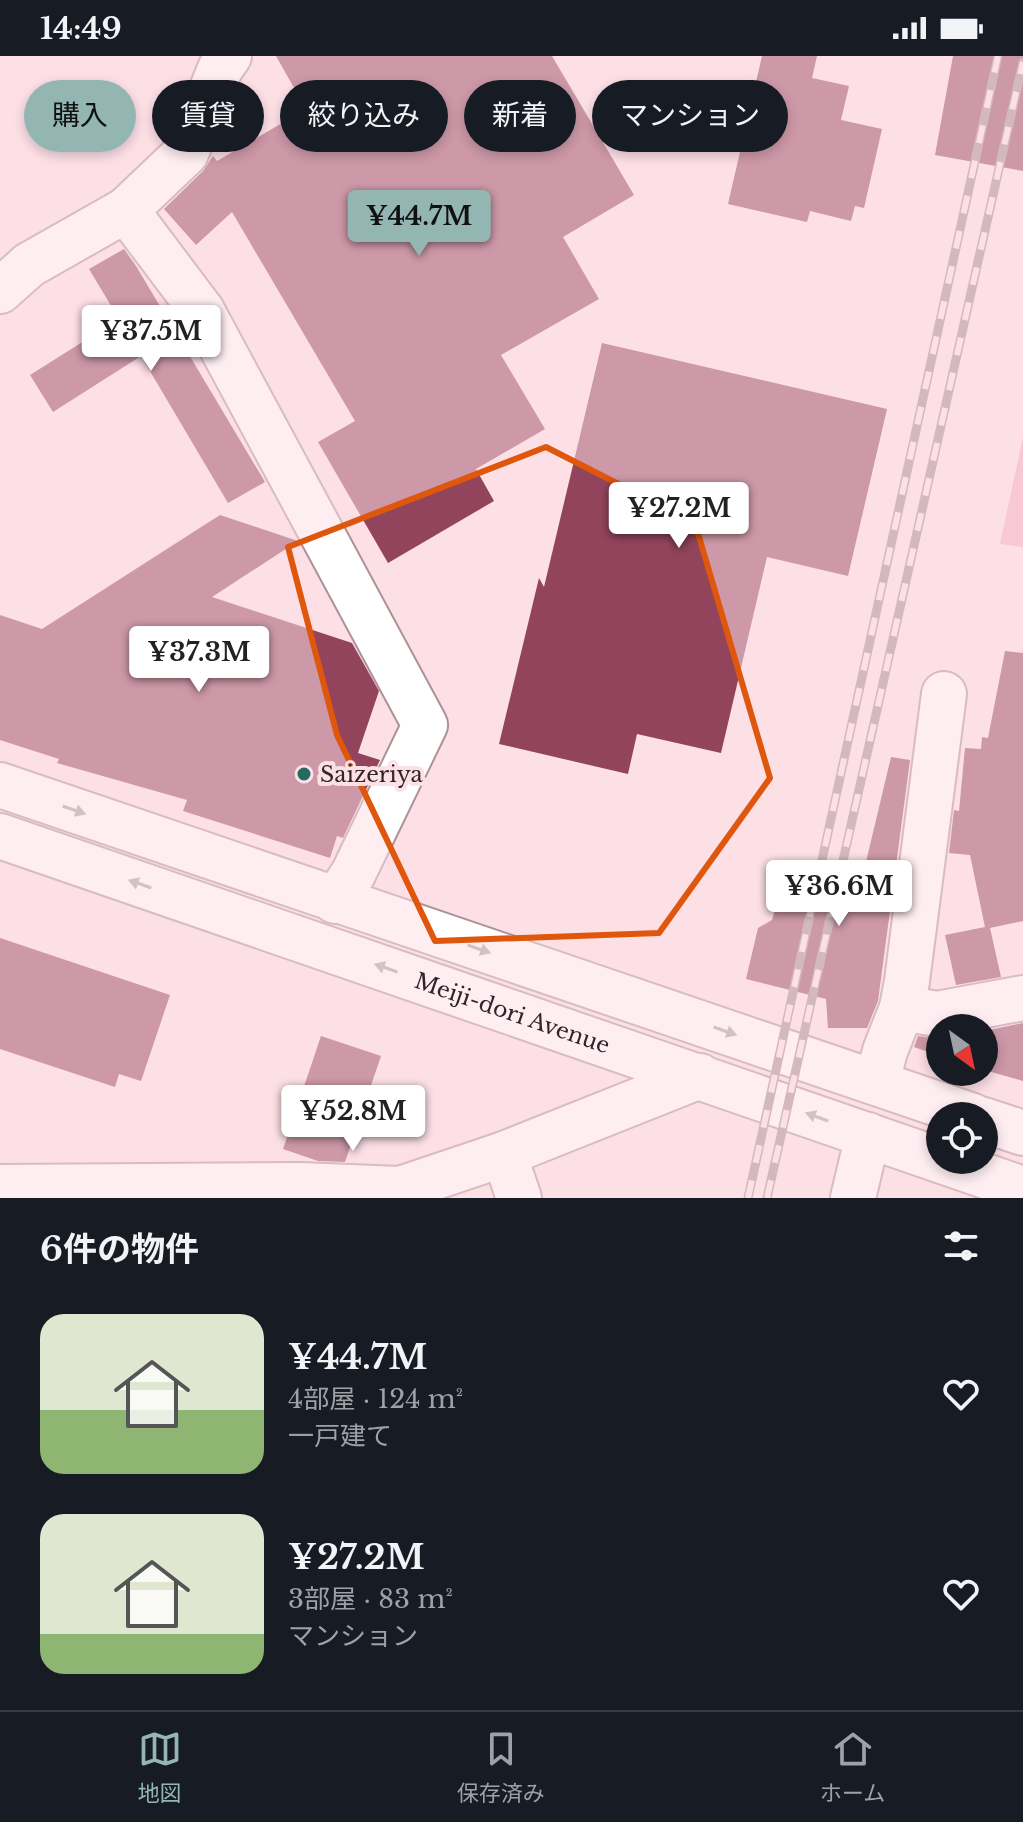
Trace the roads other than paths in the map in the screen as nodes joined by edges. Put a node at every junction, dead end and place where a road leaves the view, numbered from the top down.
1 (214, 60) edge
2 (126, 210) junction
3 (0, 291) edge
4 (944, 694) dead end
5 (0, 785) edge
6 (1, 838) edge
7 (335, 901) junction
8 (1023, 998) edge
9 (902, 1008) junction
10 (700, 1076) junction
11 (877, 1082) junction
12 (933, 1102) edge
13 (998, 1125) edge
14 (1023, 1133) edge
15 (868, 1135) junction
16 (504, 1154) junction
17 (0, 1187) edge
18 (1023, 1189) edge
19 (302, 1192) edge
20 (519, 1198) edge
21 (853, 1198) edge

1 - 2 main road
2 - 3 main road
2 - 7 main road
4 - 9 main road
5 -> 7 main road
10 -> 6 main road, Meiji-dori Avenue
7 -> 11 main road
8 - 9 main road
9 - 11 main road
15 -> 10 main road, Meiji-dori Avenue
10 - 16 main road
11 - 12 main road
13 - 14 main road
15 - 18 main road, Meiji-dori Avenue
15 - 21 main road
16 - 19 main road
16 - 20 main road
17 - 19 main road

